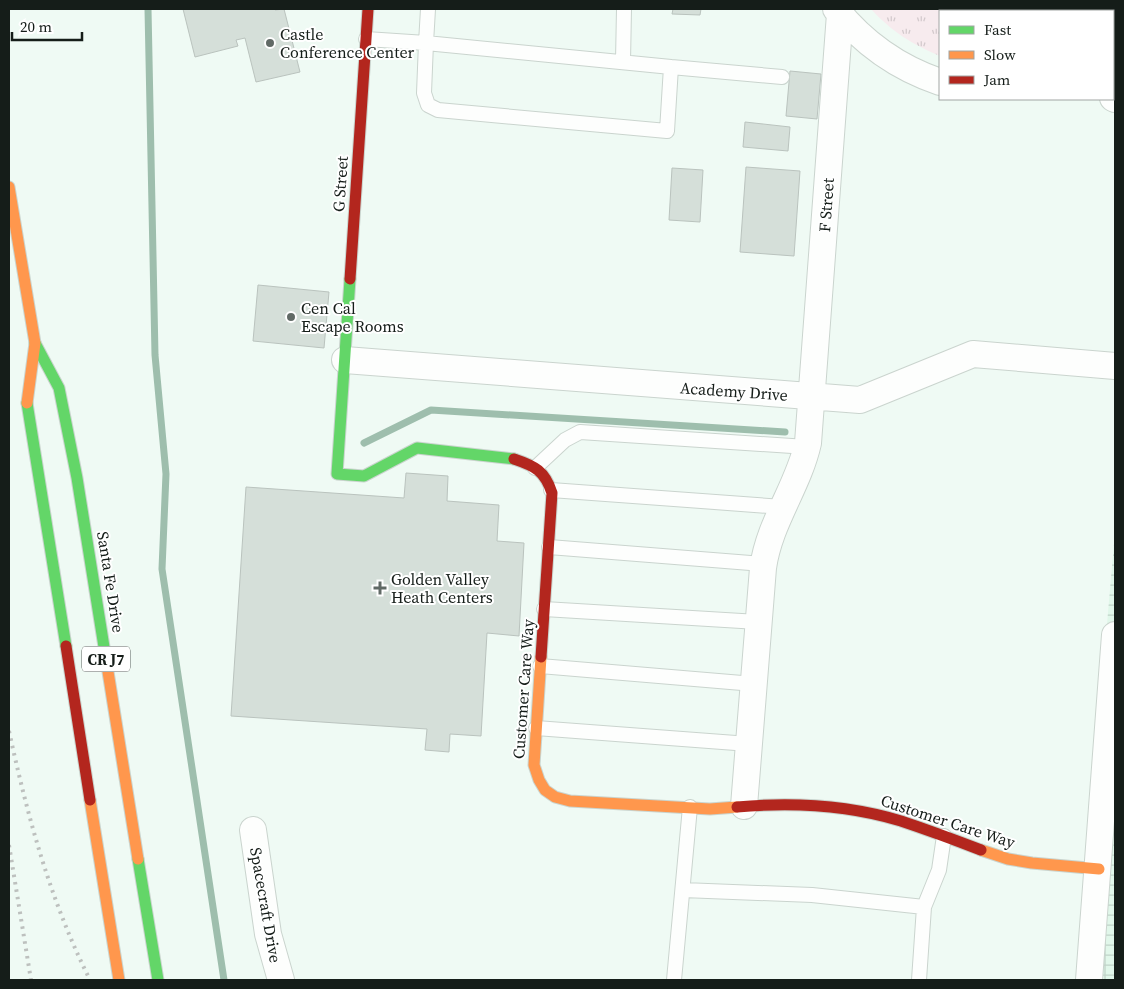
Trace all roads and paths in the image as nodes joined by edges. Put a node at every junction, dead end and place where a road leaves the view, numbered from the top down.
1 (368, 9) edge
2 (428, 9) edge
3 (624, 9) edge
4 (838, 12) edge
5 (366, 39) junction
6 (426, 43) junction
7 (623, 61) junction
8 (671, 67) junction
9 (782, 77) dead end
10 (939, 82) edge
11 (9, 187) edge
12 (35, 343) junction
13 (345, 360) junction
14 (1115, 366) edge
15 (811, 396) junction
16 (807, 446) junction
17 (535, 468) junction
18 (551, 490) junction
19 (783, 507) junction
20 (549, 546) junction
21 (763, 564) junction
22 (544, 609) junction
23 (758, 622) junction
24 (1115, 635) edge
25 (540, 666) junction
26 (754, 684) junction
27 (536, 728) junction
28 (749, 744) junction
29 (744, 806) junction
30 (690, 808) junction
31 (253, 830) dead end
32 (944, 836) junction
33 (1104, 860) edge
34 (683, 890) junction
35 (924, 907) junction
36 (119, 980) edge
37 (158, 980) edge
38 (281, 980) edge
39 (674, 980) edge
40 (919, 980) edge
41 (1089, 980) edge

1 - 5 street, G Street
2 - 6 lane
3 - 7 lane
4 - 10 street
4 - 15 street, F Street
5 - 6 lane
5 - 13 street, G Street
6 - 7 lane
6 - 8 lane
7 - 8 lane
8 - 9 lane
11 - 12 street, Santa Fe Drive / CR J7
12 - 36 street, Santa Fe Drive / CR J7
12 - 37 street, Santa Fe Drive / CR J7
13 - 15 street, Academy Drive
13 - 17 street
14 - 15 street, Academy Drive
15 - 16 street, F Street
16 - 17 lane
16 - 19 street, F Street
17 - 18 street
18 - 19 lane
18 - 20 street, Customer Care Way
19 - 21 street, F Street
20 - 21 lane
20 - 22 street, Customer Care Way
21 - 23 street, F Street
22 - 23 lane
22 - 25 street, Customer Care Way
23 - 26 street, F Street
24 - 33 street
25 - 26 lane
25 - 27 street, Customer Care Way
26 - 28 street, F Street
27 - 28 lane
27 - 30 street, Customer Care Way
28 - 29 street, F Street
29 - 30 street, Customer Care Way
29 - 32 street, Customer Care Way
30 - 34 lane
31 - 38 street, Spacecraft Drive
32 - 33 street, Customer Care Way
32 - 35 lane
33 - 41 street
34 - 35 lane
34 - 39 lane
35 - 40 lane

